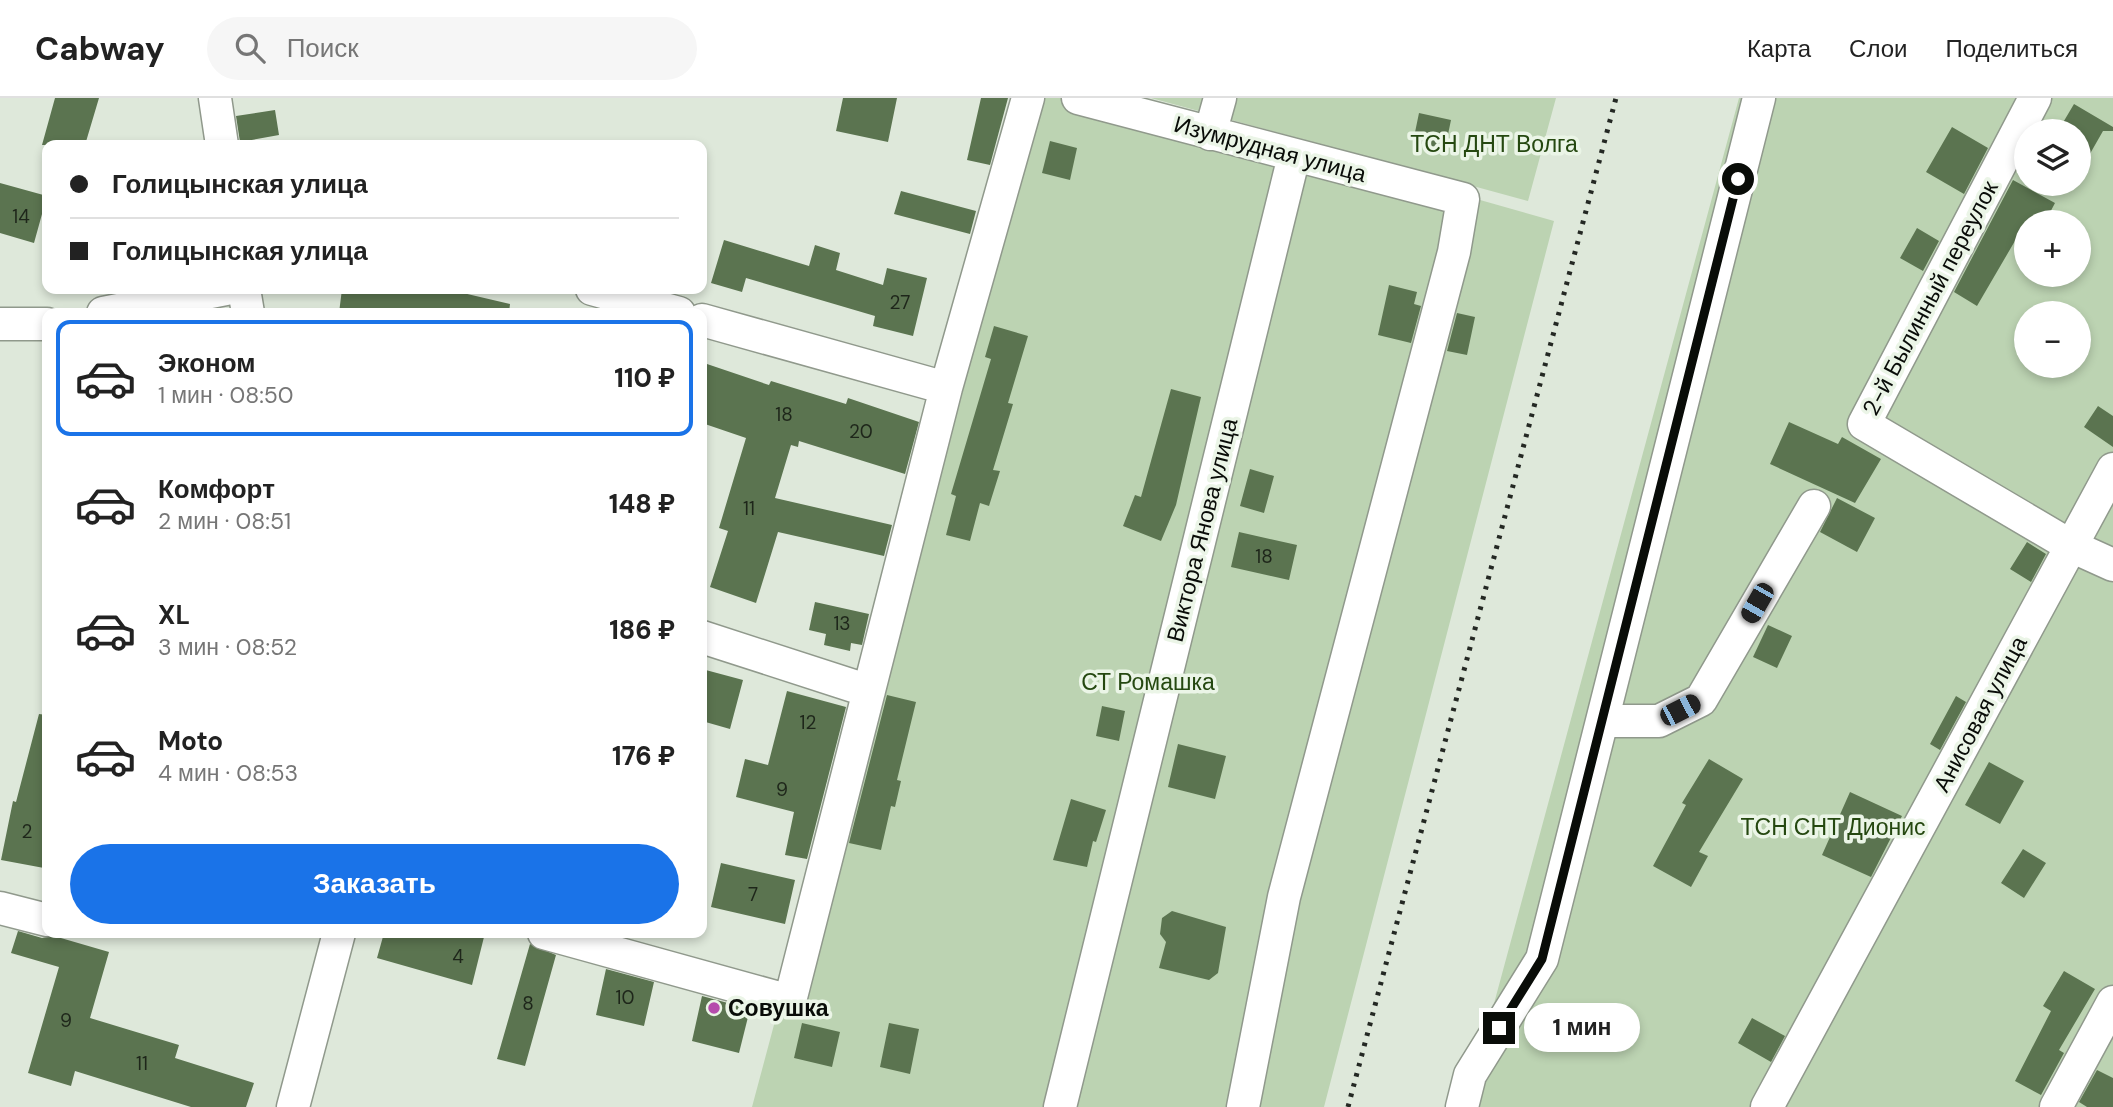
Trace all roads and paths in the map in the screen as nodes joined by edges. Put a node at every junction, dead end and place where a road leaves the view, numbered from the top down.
1 (215, 98) edge
2 (1028, 98) edge
3 (1078, 98) edge
4 (1220, 98) edge
5 (1759, 98) edge
6 (2035, 98) edge
7 (1210, 134) junction
8 (221, 140) edge
9 (1294, 156) junction
10 (200, 294) edge
11 (610, 294) edge
12 (129, 308) edge
13 (661, 308) edge
14 (707, 321) edge
15 (0, 324) edge
16 (42, 324) edge
17 (946, 388) junction
18 (2113, 469) edge
19 (1814, 506) dead end
20 (2071, 546) junction
21 (2113, 565) edge
22 (707, 640) edge
23 (869, 691) junction
24 (1604, 721) junction
25 (0, 908) edge
26 (42, 919) edge
27 (337, 938) edge
28 (562, 938) edge
29 (2113, 1002) edge
30 (293, 1107) edge
31 (1060, 1107) edge
32 (1243, 1107) edge
33 (1462, 1107) edge
34 (1767, 1107) edge
35 (2056, 1107) edge

1 - 8 street
2 - 17 street
3 - 7 street, Изумрудная улица
4 - 7 street
5 - 24 street
6 - 20 street, 2-й Былинный переулок
7 - 9 street, Изумрудная улица
9 - 31 street, Виктора Янова улица
9 - 32 street, Изумрудная улица
10 - 12 street
11 - 13 street
14 - 17 street
15 - 16 street
17 - 23 street
18 - 20 street, Анисовая улица
19 - 24 street
20 - 21 street
20 - 34 street, Анисовая улица
22 - 23 street
23 - 28 street
24 - 33 street
25 - 26 street
27 - 30 street
29 - 35 street

